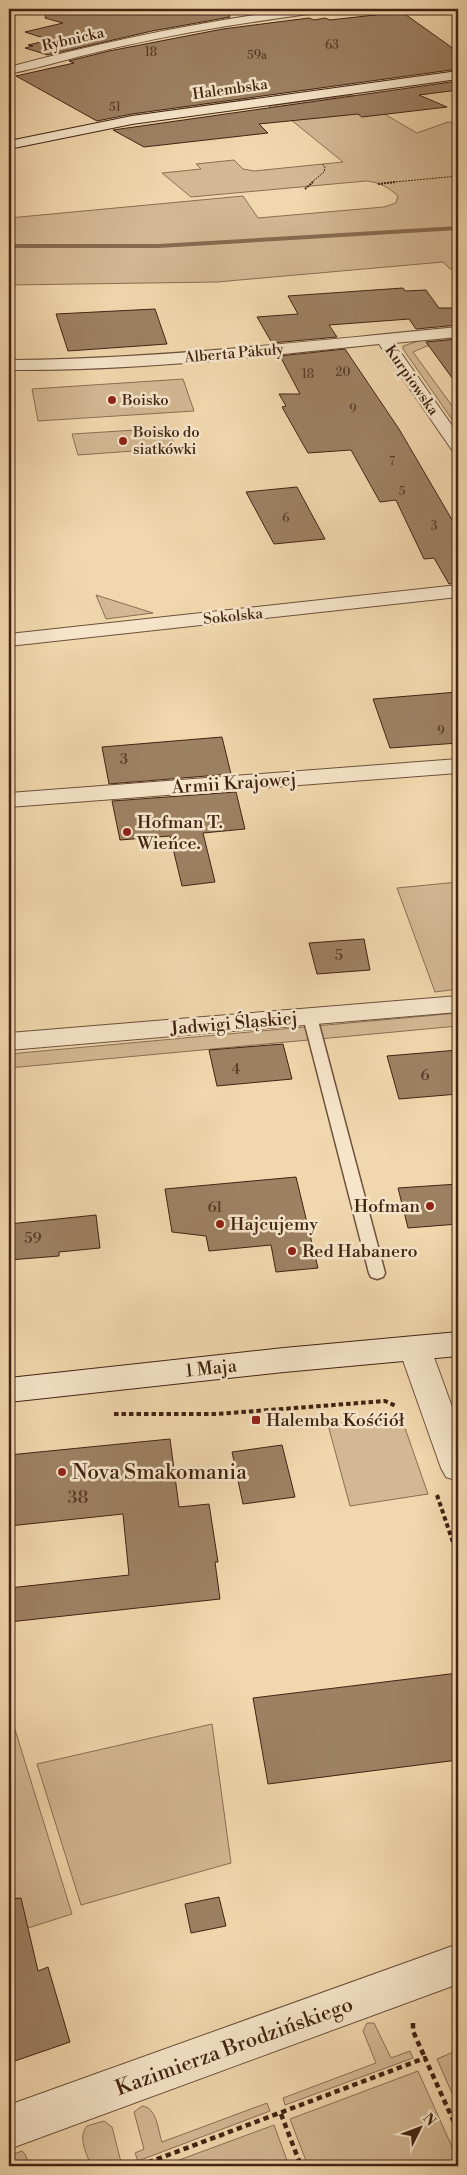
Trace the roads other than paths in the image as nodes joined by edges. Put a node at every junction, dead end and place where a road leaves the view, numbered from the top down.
1 (323, 9) edge
2 (198, 15) dead end
3 (185, 29) junction
4 (9, 71) edge
5 (458, 75) edge
6 (9, 145) edge
7 (458, 332) edge
8 (383, 338) junction
9 (9, 365) edge
10 (458, 446) edge
11 (458, 591) edge
12 (9, 640) edge
13 (458, 766) edge
14 (9, 800) edge
15 (458, 1004) edge
16 (310, 1017) junction
17 (9, 1042) edge
18 (377, 1273) dead end
19 (458, 1344) edge
20 (414, 1349) junction
21 (458, 1350) edge
22 (9, 1390) edge
23 (446, 1477) edge
24 (458, 1964) edge
25 (9, 2127) edge

1 - 3 street, Rybnicka
2 - 3 street
3 - 4 street, Rybnicka
5 - 6 street, Halembska
7 - 8 street, Alberta Pakuły
8 - 9 street, Alberta Pakuły
8 - 10 street, Kurpiowska
11 - 12 street, Sokolska
13 - 14 street, Armii Krajowej
15 - 16 street, Jadwigi Śląskiej
16 - 17 street, Jadwigi Śląskiej
16 - 18 lane
19 - 20 street, 1 Maja
20 - 21 street, 1 Maja
20 - 22 street, 1 Maja
20 - 23 street
24 - 25 street, Kazimierza Brodzińskiego

